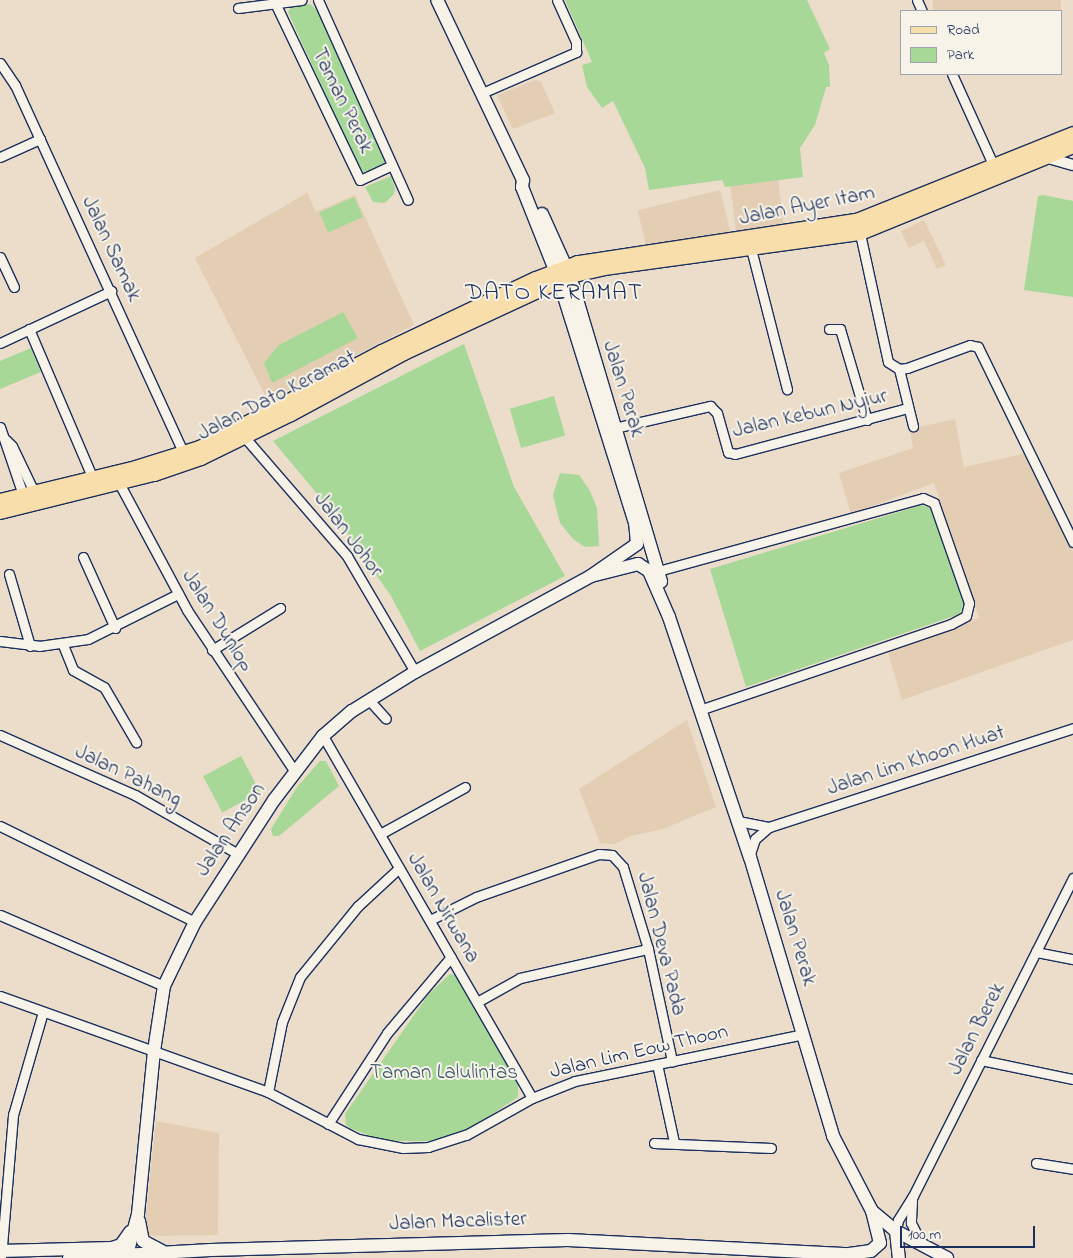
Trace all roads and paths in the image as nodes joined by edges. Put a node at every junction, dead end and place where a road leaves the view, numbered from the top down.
1 (302, 0) edge
2 (318, 0) edge
3 (437, 0) edge
4 (557, 0) edge
5 (276, 5) junction
6 (238, 8) dead end
7 (0, 63) edge
8 (952, 75) edge
9 (482, 93) junction
10 (1073, 134) edge
11 (40, 139) junction
12 (1073, 146) edge
13 (0, 157) edge
14 (1045, 158) junction
15 (392, 165) junction
16 (1073, 165) edge
17 (997, 172) junction
18 (408, 200) dead end
19 (859, 227) junction
20 (750, 245) junction
21 (0, 257) edge
22 (563, 274) junction
23 (14, 287) dead end
24 (111, 291) junction
25 (29, 329) junction
26 (829, 329) dead end
27 (0, 343) edge
28 (899, 370) junction
29 (787, 389) dead end
30 (908, 408) junction
31 (867, 420) junction
32 (913, 426) dead end
33 (0, 427) edge
34 (241, 433) junction
35 (609, 433) junction
36 (184, 454) junction
37 (92, 477) junction
38 (119, 483) junction
39 (28, 498) junction
40 (0, 500) edge
41 (0, 512) edge
42 (1073, 542) edge
43 (84, 557) dead end
44 (658, 571) junction
45 (9, 574) dead end
46 (591, 576) junction
47 (178, 594) junction
48 (280, 608) dead end
49 (669, 617) junction
50 (115, 628) junction
51 (0, 641) edge
52 (62, 644) junction
53 (30, 646) junction
54 (212, 650) junction
55 (415, 672) junction
56 (369, 700) junction
57 (700, 710) junction
58 (386, 719) dead end
59 (1073, 728) edge
60 (0, 735) edge
61 (323, 736) junction
62 (133, 738) dead end
63 (295, 772) junction
64 (465, 787) dead end
65 (738, 821) junction
66 (0, 826) edge
67 (769, 828) junction
68 (380, 834) junction
69 (238, 854) junction
70 (750, 857) junction
71 (399, 868) junction
72 (1073, 878) edge
73 (0, 914) edge
74 (430, 920) junction
75 (195, 922) junction
76 (648, 949) junction
77 (1036, 952) junction
78 (451, 957) junction
79 (1073, 959) edge
80 (164, 986) junction
81 (0, 996) edge
82 (477, 1002) junction
83 (43, 1012) junction
84 (803, 1034) junction
85 (154, 1051) junction
86 (982, 1060) junction
87 (672, 1061) junction
88 (657, 1064) junction
89 (1073, 1079) edge
90 (268, 1092) junction
91 (532, 1098) junction
92 (328, 1124) junction
93 (0, 1141) edge
94 (10, 1142) junction
95 (674, 1142) junction
96 (654, 1143) dead end
97 (771, 1148) dead end
98 (1036, 1163) dead end
99 (1073, 1169) edge
100 (913, 1196) junction
101 (872, 1211) junction
102 (138, 1214) junction
103 (896, 1231) junction
104 (927, 1250) junction
105 (1, 1253) edge
106 (849, 1254) junction
107 (162, 1255) edge
108 (126, 1257) edge
109 (69, 1258) edge
110 (864, 1258) edge
111 (899, 1258) edge
112 (947, 1258) edge

1 - 5 street
2 - 15 street, Taman Perak
3 - 9 main road, Jalan Perak
4 - 9 street
5 - 6 street
5 - 15 street, Taman Perak
7 - 11 street, Jalan Samak
8 - 17 street
9 - 22 main road, Jalan Perak
10 - 17 main road, Jalan Ayer Itam
11 - 13 street
11 - 24 street, Jalan Samak
12 - 14 main road, Jalan Ayer Itam
14 - 16 street
14 - 17 main road, Jalan Ayer Itam
15 - 18 street, Taman Perak
17 - 19 main road, Jalan Ayer Itam
19 - 20 main road, Jalan Ayer Itam
19 - 28 street
20 - 22 main road, Jalan Ayer Itam
20 - 29 street
21 - 23 street
22 - 34 main road, Jalan Dato Keramat
22 - 35 main road, Jalan Perak
24 - 25 street
24 - 36 street, Jalan Samak
25 - 27 street
25 - 37 street
26 - 31 street
28 - 30 street
28 - 42 street
30 - 31 street, Jalan Kebun Nyiur
30 - 32 street
31 - 35 street, Jalan Kebun Nyiur
33 - 39 street
34 - 36 main road, Jalan Dato Keramat
34 - 38 main road, Jalan Dato Keramat
34 - 55 street, Jalan Johor
35 - 44 main road, Jalan Perak
35 - 46 main road, Jalan Perak
36 - 37 main road, Jalan Dato Keramat
37 - 39 main road, Jalan Dato Keramat
38 - 39 main road, Jalan Dato Keramat
38 - 47 street, Jalan Dunlop
39 - 40 main road, Jalan Dato Keramat
39 - 41 main road, Jalan Dato Keramat
43 - 50 street
44 - 49 main road, Jalan Perak
44 - 57 street
45 - 53 street
46 - 49 main road, Jalan Perak
46 - 55 main road, Jalan Anson
47 - 50 street
47 - 54 street, Jalan Dunlop
48 - 54 street
49 - 57 main road, Jalan Perak
50 - 52 street
51 - 53 street
52 - 53 street
52 - 62 street
54 - 63 street, Jalan Dunlop
55 - 56 main road, Jalan Anson
56 - 58 street
56 - 61 main road, Jalan Anson
57 - 65 main road, Jalan Perak
59 - 67 street, Jalan Lim Khoon Huat
60 - 69 street, Jalan Pahang
61 - 63 main road, Jalan Anson
61 - 68 street, Jalan Nirwana
63 - 69 main road, Jalan Anson
64 - 68 street
65 - 67 street
65 - 70 main road, Jalan Perak
66 - 75 street
67 - 70 street
68 - 71 street, Jalan Nirwana
69 - 75 main road, Jalan Anson
70 - 84 main road, Jalan Perak
71 - 74 street, Jalan Nirwana
71 - 90 street
72 - 77 street, Jalan Berek
73 - 80 street
74 - 76 street, Jalan Deva Pada
74 - 78 street, Jalan Nirwana
75 - 80 main road, Jalan Anson
76 - 82 street
76 - 87 street, Jalan Deva Pada
77 - 79 street
77 - 86 street, Jalan Berek
78 - 82 street, Jalan Nirwana
78 - 92 street
80 - 85 main road, Jalan Anson
81 - 83 street, Jalan Lim Eow Thoon
82 - 91 street, Jalan Nirwana
83 - 85 street, Jalan Lim Eow Thoon
83 - 94 street
84 - 87 street, Jalan Lim Eow Thoon
84 - 101 main road, Jalan Perak
85 - 90 street, Jalan Lim Eow Thoon
85 - 102 main road, Jalan Anson
86 - 89 street
86 - 100 street, Jalan Berek
87 - 88 street, Jalan Lim Eow Thoon
88 - 91 street, Jalan Lim Eow Thoon
88 - 95 street
90 - 92 street, Jalan Lim Eow Thoon
91 - 92 street, Jalan Lim Eow Thoon
93 - 94 street
94 - 105 street
95 - 96 street
95 - 97 street
98 - 99 street
100 - 103 street, Jalan Berek
100 - 104 street, Jalan Berek
101 - 103 main road, Jalan Perak
101 - 106 main road
102 - 105 main road
102 - 107 main road
102 - 108 main road, Jalan Anson
103 - 104 main road
103 - 111 main road
104 - 112 main road
106 - 107 main road, Jalan Macalister
106 - 110 main road
107 - 108 main road, Jalan Macalister
108 - 109 main road, Jalan Macalister

